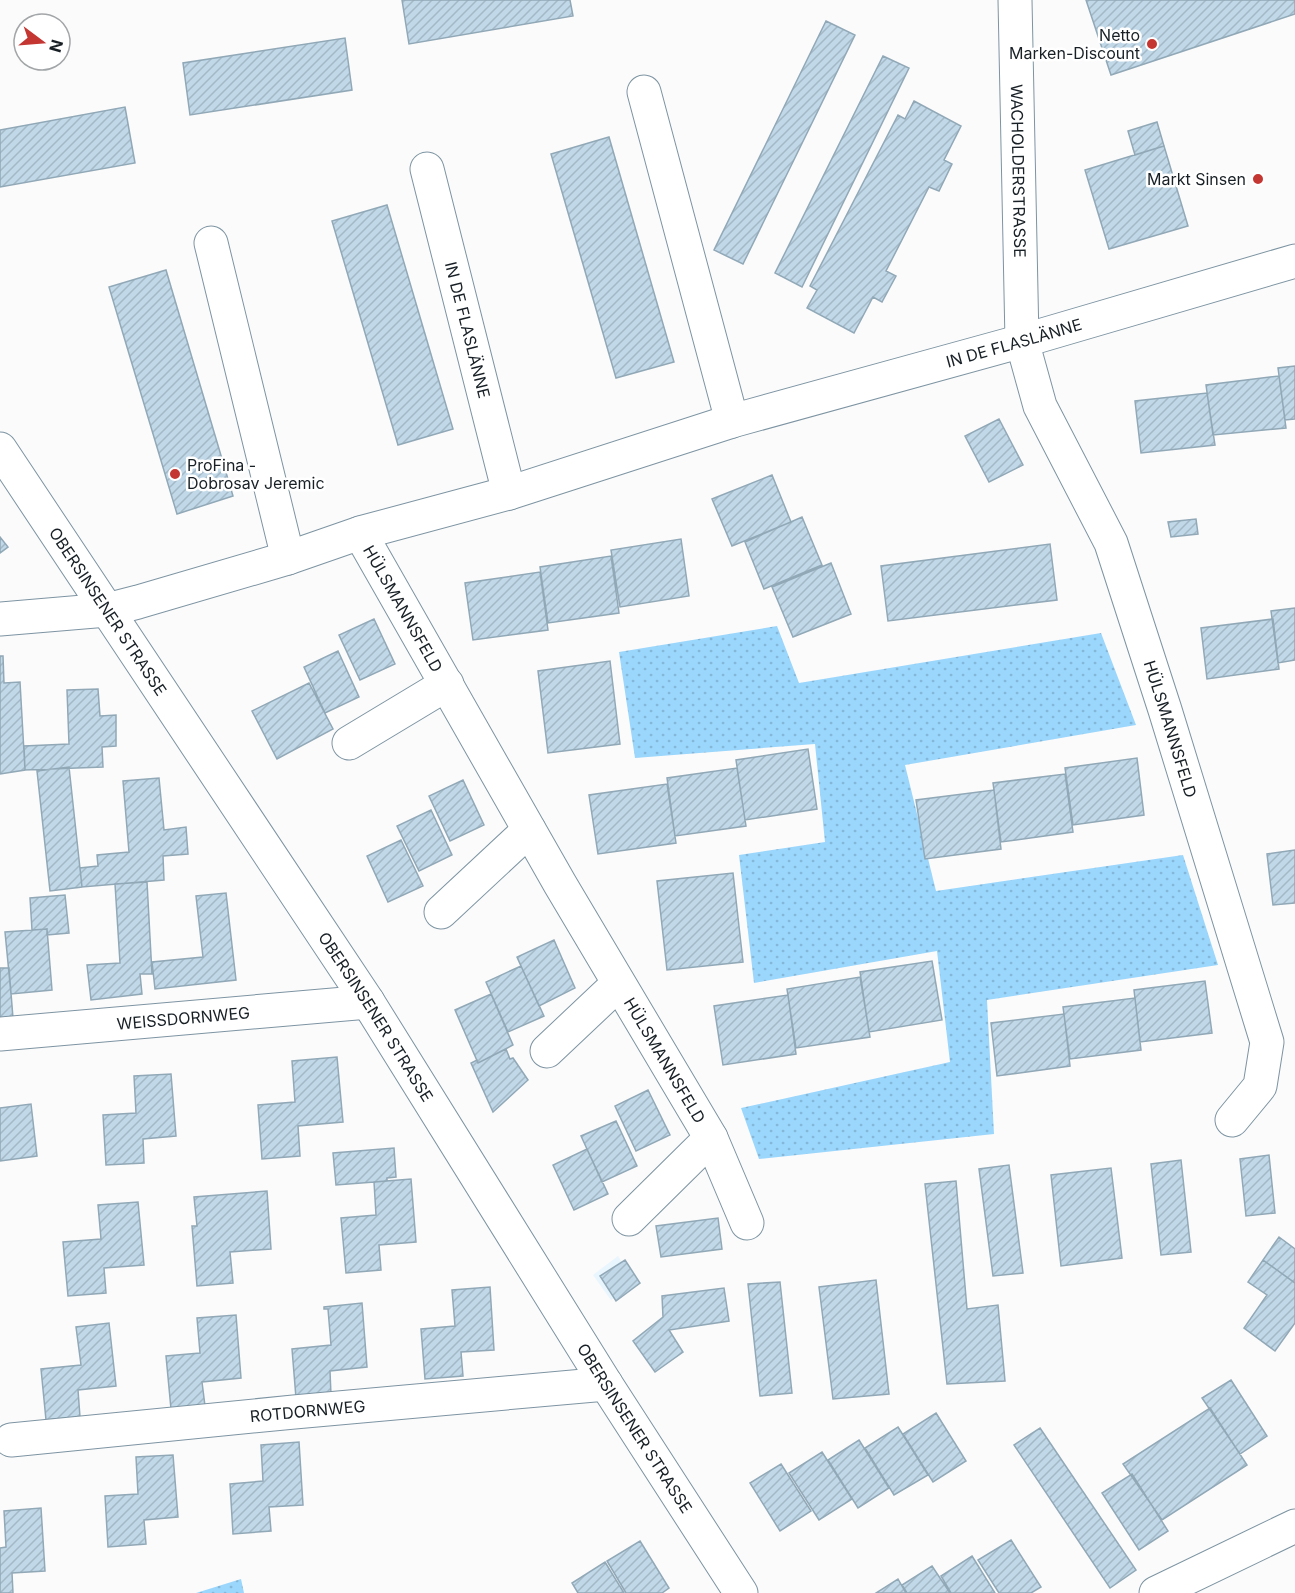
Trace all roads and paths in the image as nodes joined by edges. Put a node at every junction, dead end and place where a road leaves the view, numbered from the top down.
1 (1015, 0) edge
2 (644, 92) dead end
3 (427, 169) dead end
4 (211, 243) dead end
5 (1295, 261) edge
6 (1022, 341) junction
7 (732, 421) junction
8 (0, 449) edge
9 (509, 493) junction
10 (360, 533) junction
11 (288, 558) junction
12 (106, 610) junction
13 (0, 619) edge
14 (447, 684) junction
15 (350, 743) dead end
16 (529, 830) junction
17 (441, 912) dead end
18 (618, 984) junction
19 (369, 1002) junction
20 (0, 1034) edge
21 (547, 1051) dead end
22 (1232, 1120) dead end
23 (711, 1138) junction
24 (629, 1219) dead end
25 (747, 1223) dead end
26 (606, 1384) junction
27 (11, 1440) dead end
28 (1295, 1526) edge
29 (741, 1593) edge
30 (1156, 1593) edge

1 - 6 street, WACHOLDERSTRASSE
2 - 7 street
3 - 9 street, IN DE FLASLÄNNE
4 - 11 street
5 - 6 street, IN DE FLASLÄNNE
6 - 7 street, IN DE FLASLÄNNE
6 - 22 street, HÜLSMANNSFELD
7 - 9 street, IN DE FLASLÄNNE
8 - 12 street, OBERSINSENER STRASSE
9 - 10 street, IN DE FLASLÄNNE
10 - 11 street, IN DE FLASLÄNNE
10 - 14 street, HÜLSMANNSFELD
11 - 12 street, IN DE FLASLÄNNE
12 - 13 street
12 - 19 street, OBERSINSENER STRASSE
14 - 15 street, HÜLSMANNSFELD
14 - 16 street, HÜLSMANNSFELD
16 - 17 street
16 - 18 street, HÜLSMANNSFELD
18 - 21 street, HÜLSMANNSFELD
18 - 23 street, HÜLSMANNSFELD
19 - 20 street, WEISSDORNWEG
19 - 26 street, OBERSINSENER STRASSE
23 - 24 street, HÜLSMANNSFELD
23 - 25 street, HÜLSMANNSFELD
26 - 27 street, ROTDORNWEG
26 - 29 street, OBERSINSENER STRASSE
28 - 30 street

